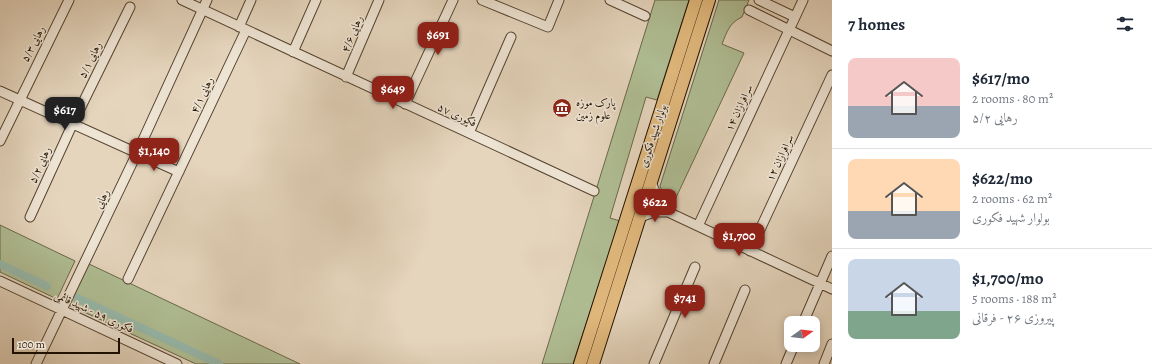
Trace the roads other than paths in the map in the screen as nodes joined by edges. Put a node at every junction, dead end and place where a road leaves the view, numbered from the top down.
1 (69, 0) edge
2 (182, 0) edge
3 (207, 0) edge
4 (251, 0) edge
5 (316, 0) edge
6 (379, 0) edge
7 (453, 0) edge
8 (482, 0) edge
9 (559, 0) edge
10 (610, 0) edge
11 (696, 0) edge
12 (709, 0) edge
13 (759, 0) edge
14 (803, 0) edge
15 (130, 7) dead end
16 (202, 10) junction
17 (749, 10) dead end
18 (645, 16) dead end
19 (795, 17) junction
20 (242, 28) junction
21 (789, 30) junction
22 (512, 37) dead end
23 (832, 51) edge
24 (293, 52) junction
25 (832, 75) edge
26 (346, 77) junction
27 (0, 91) edge
28 (19, 98) junction
29 (405, 104) junction
30 (72, 123) junction
31 (469, 134) junction
32 (0, 141) edge
33 (137, 153) junction
34 (179, 172) junction
35 (651, 182) junction
36 (594, 191) dead end
37 (668, 212) junction
38 (30, 217) dead end
39 (640, 217) junction
40 (698, 226) junction
41 (750, 251) junction
42 (832, 256) edge
43 (696, 267) dead end
44 (128, 279) dead end
45 (0, 282) edge
46 (820, 284) junction
47 (832, 289) edge
48 (745, 290) dead end
49 (62, 310) junction
50 (806, 316) edge
51 (832, 344) edge
52 (791, 352) edge
53 (36, 364) edge
54 (178, 364) edge
55 (580, 364) edge
56 (593, 364) edge
57 (654, 364) edge
58 (714, 364) edge
59 (786, 364) edge
60 (824, 364) edge

1 - 28 street, رهایی ۵/۳
2 - 16 street, فکوری ۵۷
3 - 16 street, رهایی
4 - 20 street, رهایی ۴/۱
5 - 24 street
6 - 26 street, رهایی ۴/۶
7 - 29 street
8 - 9 street
10 - 18 street
11 - 55 main road, بولوار شهید فکوری
12 - 35 main road, بولوار شهید فکوری
13 - 19 street
14 - 19 street, سرافرازان ۱۴
15 - 30 street, رهایی ۵/۱
16 - 20 street, فکوری ۵۷
16 - 33 street, رهایی
17 - 21 street
19 - 21 street, سرافرازان ۱۴
20 - 24 street, فکوری ۵۷
20 - 34 street, رهایی ۴/۱
21 - 23 street
21 - 40 street, سرافرازان ۱۴
22 - 31 street
24 - 26 street, فکوری ۵۷
25 - 41 street, سرافرازان ۱۲
26 - 29 street, فکوری ۵۷
27 - 28 street
28 - 30 street
28 - 32 street, رهایی ۵/۳
29 - 31 street, فکوری ۵۷
30 - 33 street
30 - 38 street, رهایی ۵/۲
31 - 36 street, فکوری ۵۷
33 - 34 street
33 - 49 street, رهایی
34 - 44 street, رهایی ۴/۱
35 - 37 street
35 - 39 main road, بولوار شهید فکوری
37 - 39 street
37 - 40 street
39 - 56 main road, بولوار شهید فکوری
40 - 41 street
41 - 46 street
42 - 46 street
43 - 57 street
45 - 49 street, فکوری ۵۹ - شهید قائمی
46 - 47 street
46 - 50 street
48 - 58 street
49 - 53 street, رهایی
49 - 54 street, فکوری ۵۹ - شهید قائمی
51 - 60 street
52 - 59 street

